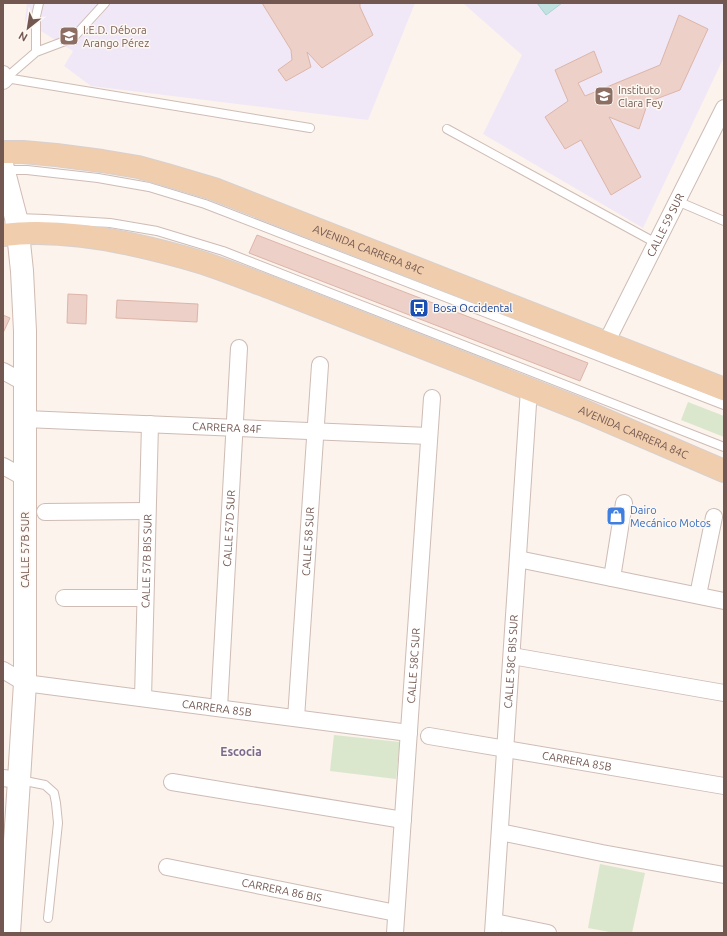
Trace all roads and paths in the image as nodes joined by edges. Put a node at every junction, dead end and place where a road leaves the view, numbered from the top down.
1 (39, 3) edge
2 (105, 3) edge
3 (36, 52) junction
4 (4, 78) edge
5 (724, 108) edge
6 (310, 128) dead end
7 (447, 129) dead end
8 (3, 152) edge
9 (3, 169) edge
10 (677, 201) junction
11 (724, 221) edge
12 (12, 229) edge
13 (656, 243) junction
14 (606, 343) junction
15 (239, 348) dead end
16 (320, 364) dead end
17 (3, 372) edge
18 (25, 383) junction
19 (529, 389) junction
20 (724, 389) edge
21 (432, 398) dead end
22 (724, 405) edge
23 (25, 419) junction
24 (150, 424) junction
25 (235, 428) junction
26 (315, 431) junction
27 (429, 436) junction
28 (724, 447) edge
29 (3, 466) edge
30 (724, 472) edge
31 (25, 478) junction
32 (624, 504) dead end
33 (147, 511) junction
34 (45, 512) dead end
35 (714, 517) dead end
36 (518, 559) junction
37 (612, 578) junction
38 (698, 595) junction
39 (64, 598) dead end
40 (145, 598) junction
41 (724, 601) edge
42 (512, 656) junction
43 (3, 670) edge
44 (25, 682) junction
45 (724, 693) edge
46 (143, 698) junction
47 (219, 708) junction
48 (296, 718) junction
49 (409, 733) junction
50 (429, 736) dead end
51 (506, 748) junction
52 (11, 779) edge
53 (172, 782) dead end
54 (724, 786) edge
55 (403, 820) junction
56 (500, 832) junction
57 (8, 861) edge
58 (167, 867) dead end
59 (724, 875) edge
60 (396, 913) junction
61 (48, 918) dead end
62 (494, 928) edge
63 (9, 933) edge
64 (395, 933) edge
65 (548, 933) edge

1 - 3 lane
2 - 3 lane
3 - 4 lane
4 - 6 lane
5 - 10 street, CALLE 59 SUR
7 - 13 lane
8 - 14 main road, AVENIDA CARRERA 84C
9 - 12 street, CALLE 57B SUR
9 - 22 lane
10 - 11 lane
10 - 13 street, CALLE 59 SUR
12 - 18 street, CALLE 57B SUR
12 - 19 main road, AVENIDA CARRERA 84C
12 - 28 lane
13 - 14 street, CALLE 59 SUR
14 - 20 main road, AVENIDA CARRERA 84C
15 - 25 street, CALLE 57D SUR
16 - 26 street, CALLE 58 SUR
17 - 18 street
18 - 23 street, CALLE 57B SUR
19 - 30 main road, AVENIDA CARRERA 84C
19 - 36 street, CALLE 58C BIS SUR
21 - 27 street, CALLE 58C SUR
23 - 24 street, CARRERA 84F
23 - 31 street, CALLE 57B SUR
24 - 25 street, CARRERA 84F
24 - 33 street, CALLE 57B BIS SUR
25 - 26 street, CARRERA 84F
25 - 47 street, CALLE 57D SUR
26 - 27 street, CARRERA 84F
26 - 48 street, CALLE 58 SUR
27 - 49 street, CALLE 58C SUR
29 - 31 street
31 - 44 street, CALLE 57B SUR
32 - 37 street
33 - 34 street
33 - 40 street, CALLE 57B BIS SUR
35 - 38 street
36 - 37 street
36 - 42 street, CALLE 58C BIS SUR
37 - 38 street
38 - 41 street
39 - 40 street
40 - 46 street, CALLE 57B BIS SUR
42 - 45 street
42 - 51 street, CALLE 58C BIS SUR
43 - 44 street
44 - 46 street, CARRERA 85B
44 - 52 street, CALLE 57B SUR
46 - 47 street, CARRERA 85B
47 - 48 street, CARRERA 85B
48 - 49 street, CARRERA 85B
49 - 55 street, CALLE 58C SUR
50 - 51 street, CARRERA 85B
51 - 54 street, CARRERA 85B
51 - 56 street, CALLE 58C BIS SUR
52 - 57 street, CALLE 57B SUR
52 - 61 lane
53 - 55 street
55 - 60 street, CALLE 58C SUR
56 - 59 street
56 - 62 street, CALLE 58C BIS SUR
57 - 63 street, CALLE 57B SUR
58 - 60 street, CARRERA 86 BIS
60 - 64 street, CALLE 58C SUR
62 - 65 street

